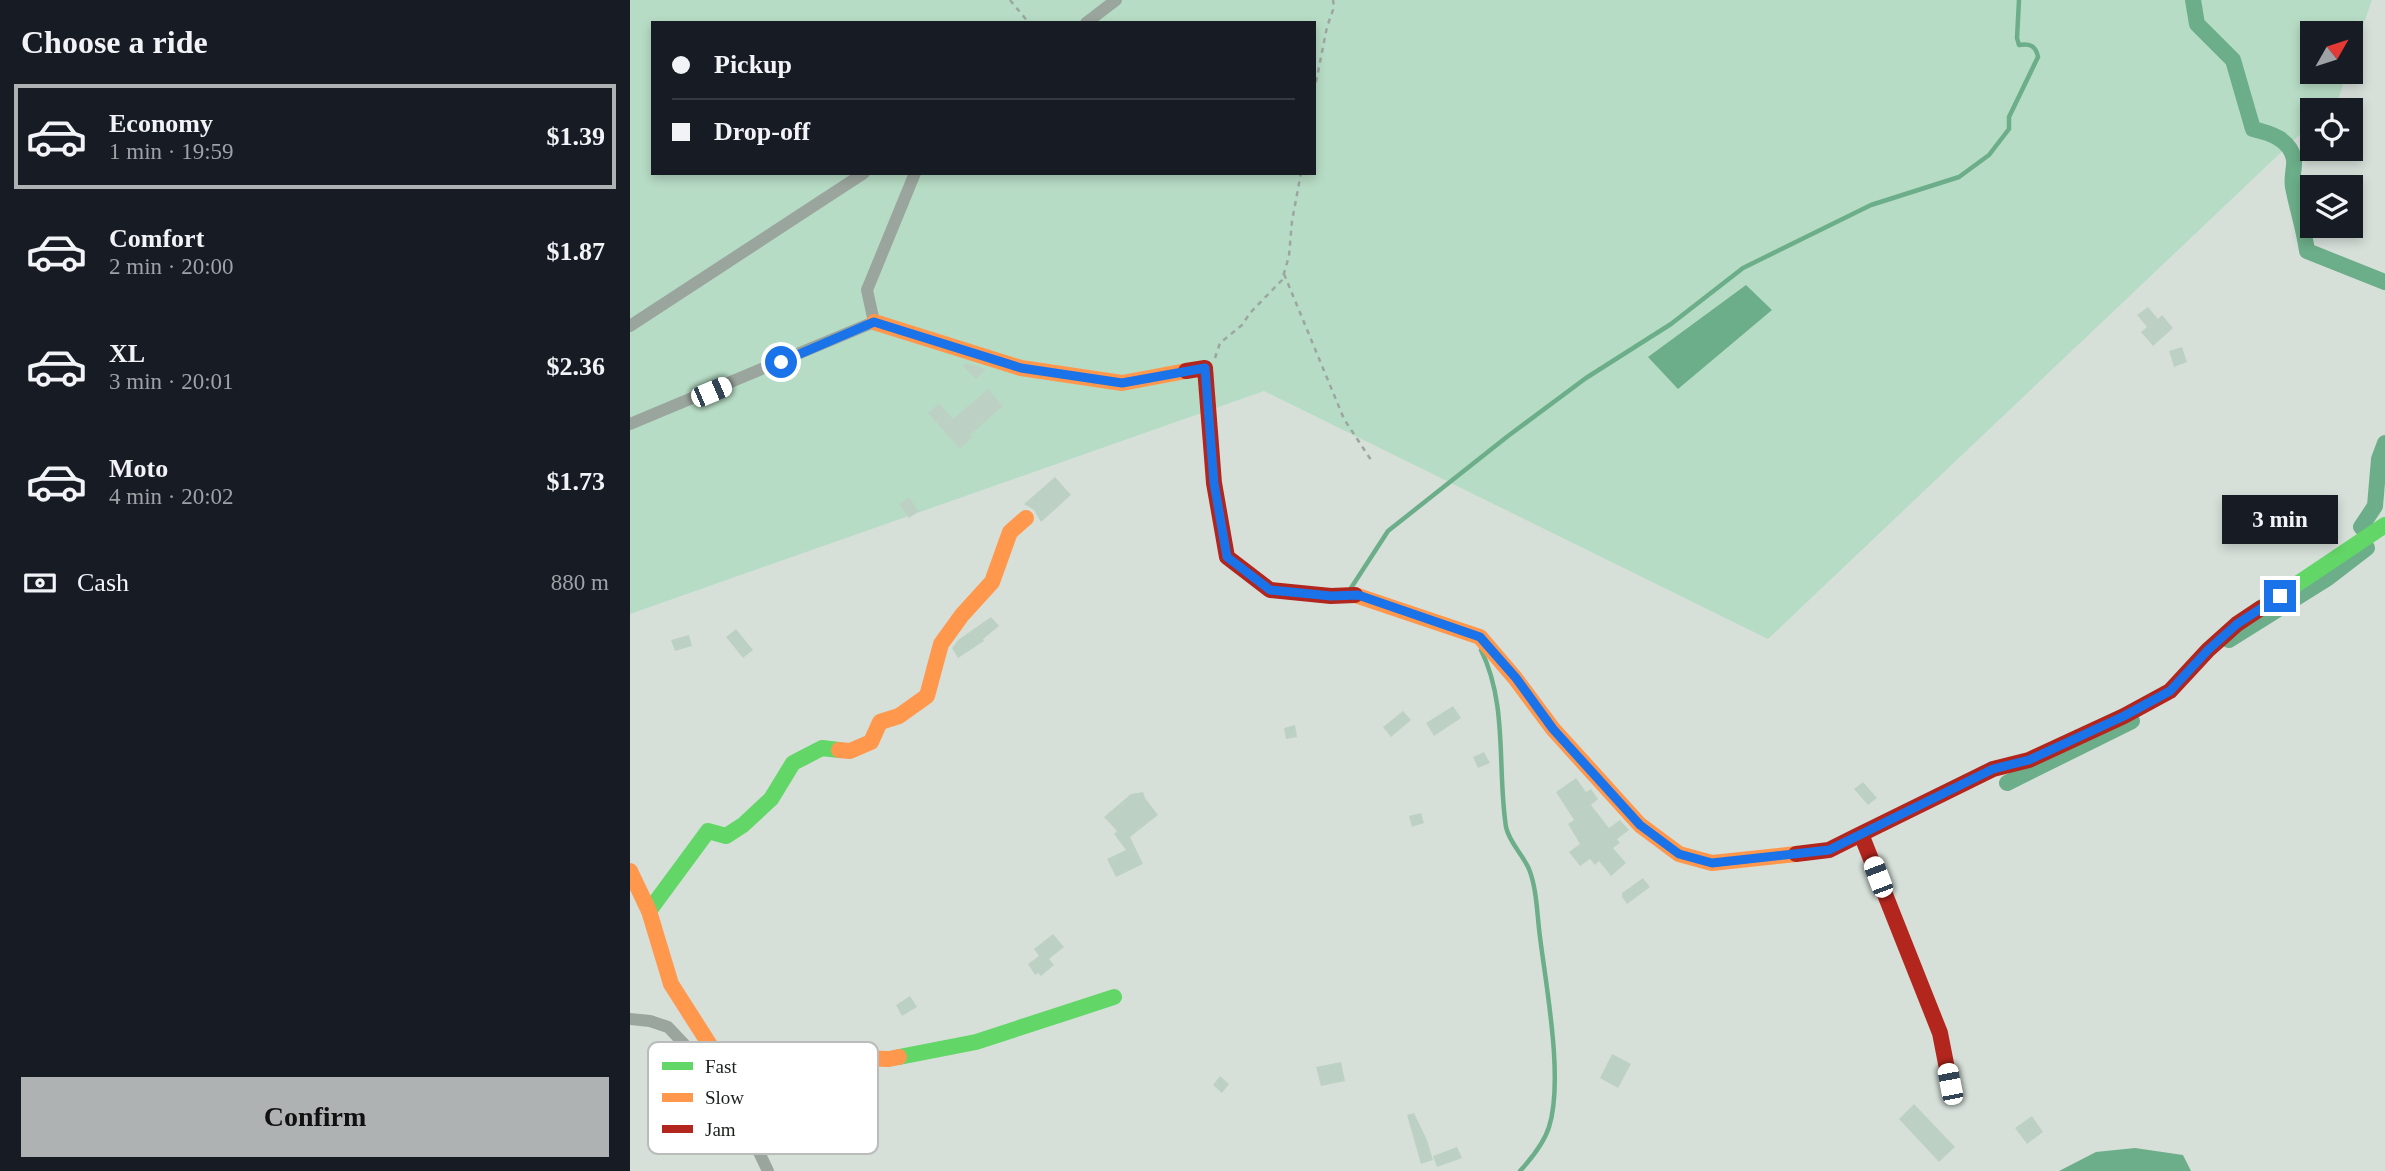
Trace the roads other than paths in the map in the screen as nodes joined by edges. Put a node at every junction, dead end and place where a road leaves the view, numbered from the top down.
1 (1116, 0) edge
2 (1089, 21) edge
3 (861, 175) edge
4 (914, 175) edge
5 (874, 322) junction
6 (630, 326) edge
7 (630, 424) edge
8 (1026, 518) dead end
9 (2385, 525) edge
10 (1861, 834) junction
11 (630, 871) edge
12 (649, 911) junction
13 (1114, 997) dead end
14 (630, 1019) edge
15 (682, 1042) edge
16 (708, 1042) edge
17 (878, 1059) edge
18 (1950, 1084) dead end
19 (760, 1154) edge
20 (768, 1171) edge

1 - 2 street
3 - 6 street
4 - 5 street
5 - 7 street
5 - 10 street
8 - 12 street
9 - 10 street
10 - 18 street
11 - 12 street
12 - 16 street
13 - 17 street
14 - 15 street
19 - 20 street

